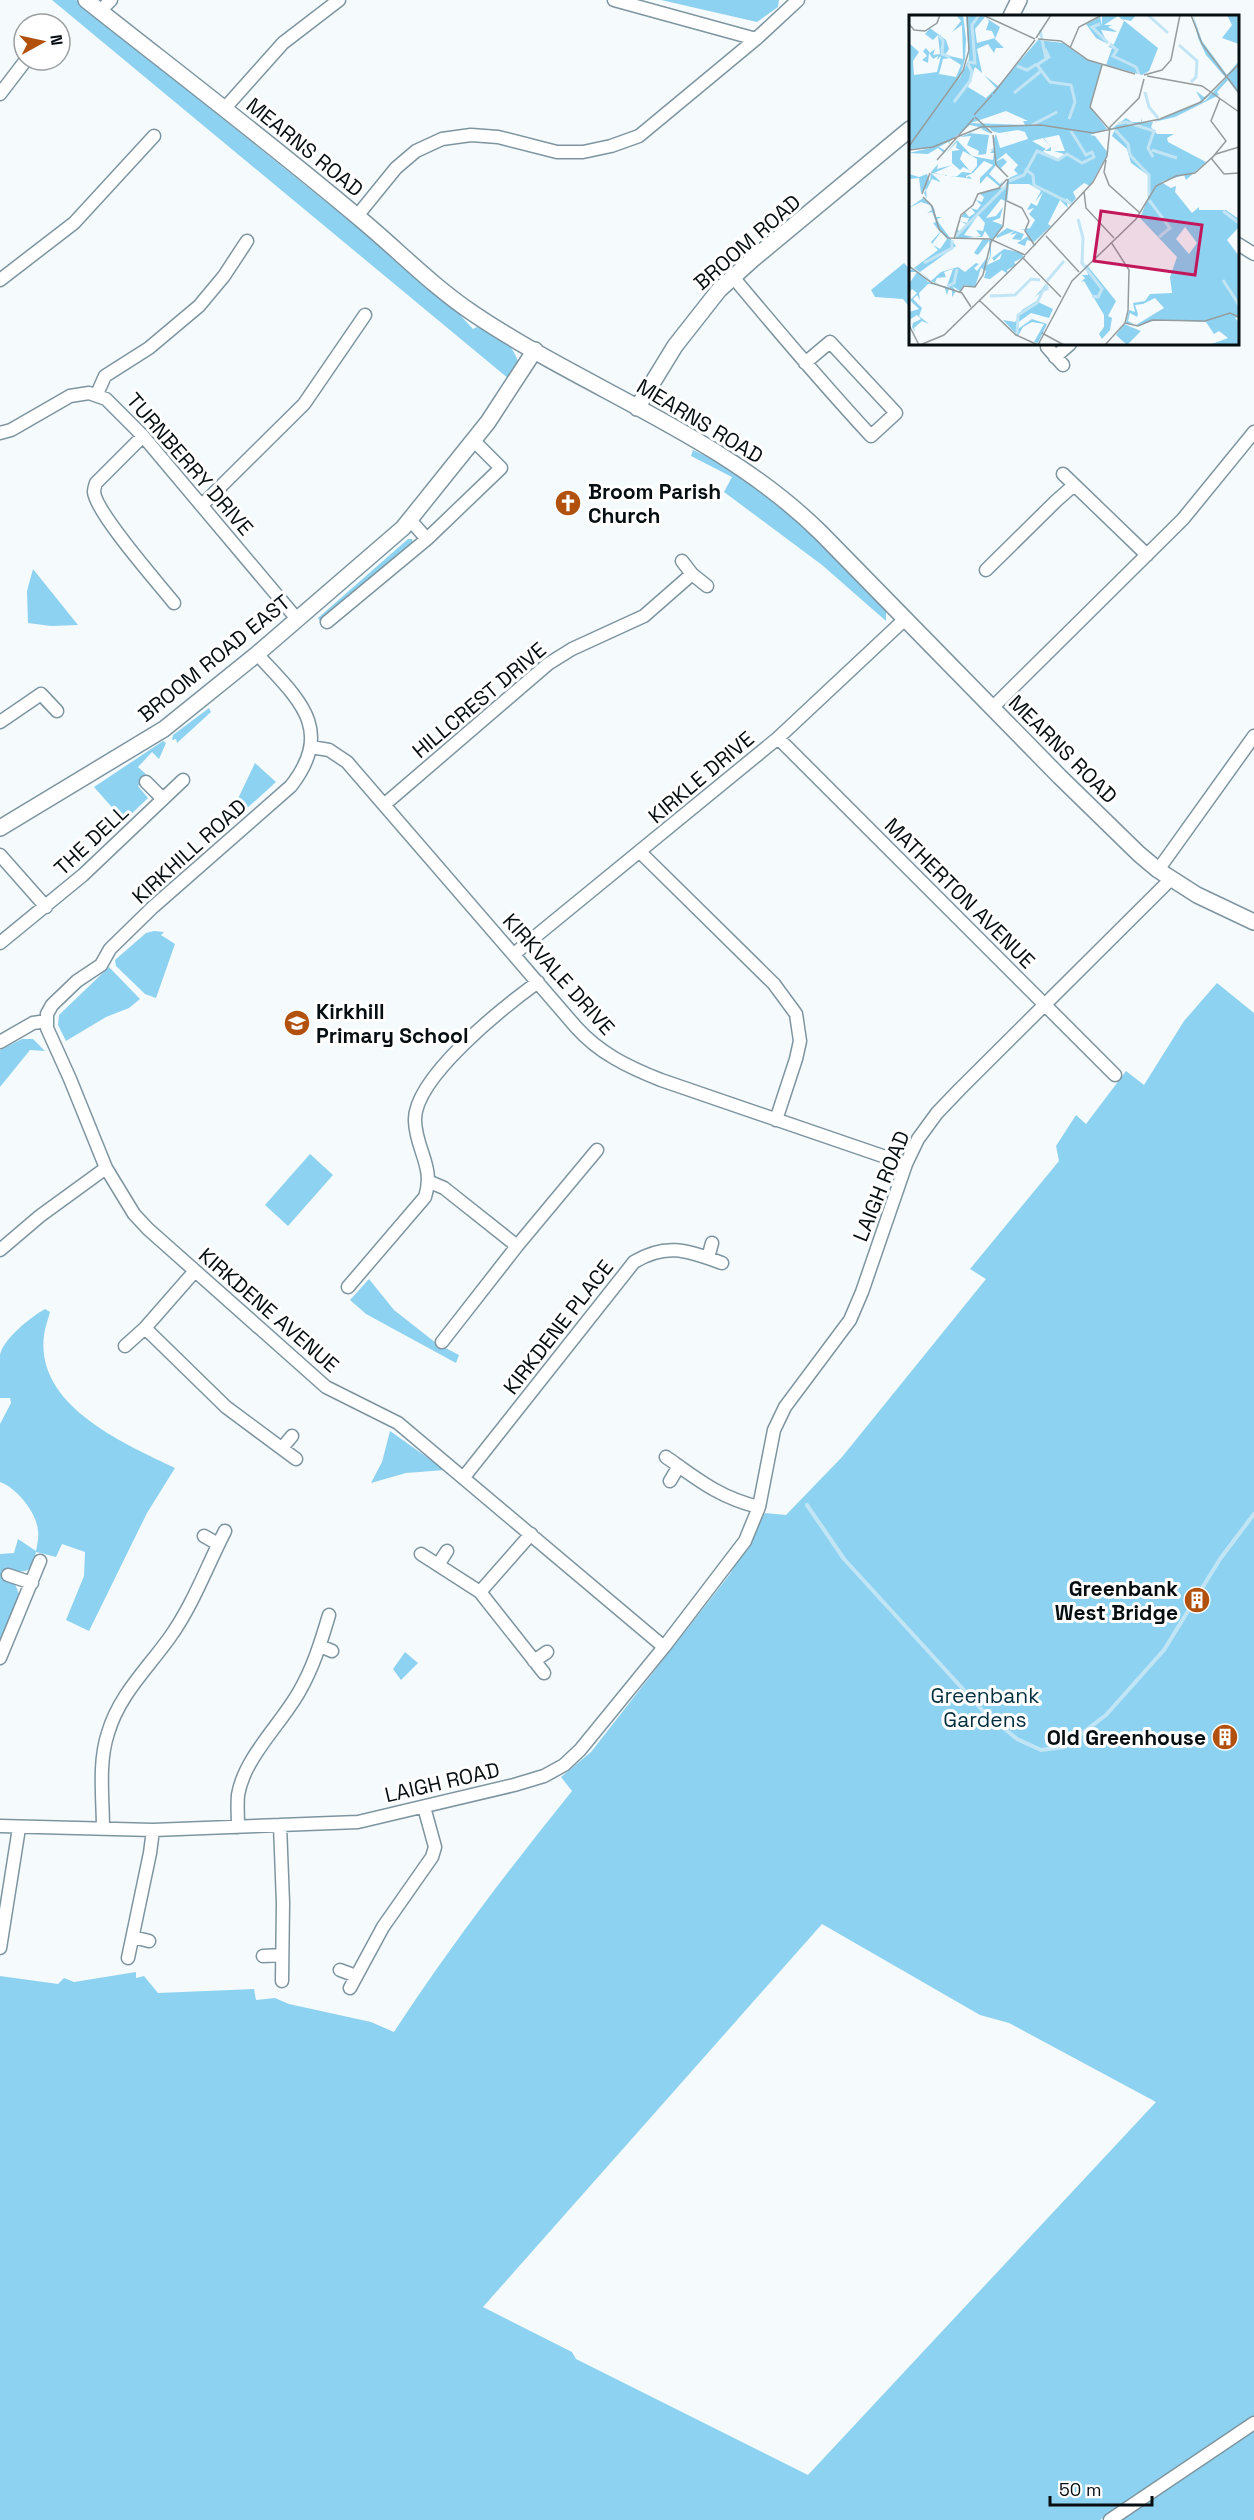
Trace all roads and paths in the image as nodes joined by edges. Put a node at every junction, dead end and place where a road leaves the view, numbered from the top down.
1 (86, 0) edge
2 (111, 0) edge
3 (339, 0) edge
4 (614, 0) edge
5 (1019, 0) edge
6 (795, 1) edge
7 (649, 5) edge
8 (100, 11) junction
9 (1012, 15) edge
10 (756, 39) junction
11 (17, 72) edge
12 (0, 94) edge
13 (225, 108) junction
14 (909, 130) edge
15 (154, 136) dead end
16 (357, 216) junction
17 (247, 241) dead end
18 (1239, 245) edge
19 (1254, 254) edge
20 (733, 277) junction
21 (0, 280) edge
22 (365, 315) dead end
23 (1069, 345) edge
24 (1047, 347) dead end
25 (535, 350) junction
26 (805, 363) junction
27 (97, 394) junction
28 (637, 408) junction
29 (1254, 432) edge
30 (0, 433) edge
31 (143, 435) junction
32 (474, 441) junction
33 (1063, 474) dead end
34 (1073, 486) junction
35 (202, 505) junction
36 (410, 520) junction
37 (427, 539) junction
38 (1147, 555) junction
39 (682, 561) dead end
40 (986, 570) dead end
41 (692, 574) junction
42 (707, 586) dead end
43 (174, 603) dead end
44 (297, 619) junction
45 (904, 620) junction
46 (327, 622) dead end
47 (257, 654) junction
48 (992, 708) junction
49 (57, 711) dead end
50 (0, 721) edge
51 (1254, 736) edge
52 (778, 738) junction
53 (312, 747) junction
54 (183, 780) dead end
55 (146, 782) dead end
56 (163, 799) junction
57 (385, 804) junction
58 (0, 828) edge
59 (641, 853) junction
60 (0, 855) edge
61 (1164, 875) junction
62 (46, 907) junction
63 (1254, 922) edge
64 (0, 943) edge
65 (514, 954) junction
66 (538, 982) junction
67 (1044, 1004) junction
68 (47, 1021) junction
69 (0, 1042) edge
70 (1115, 1075) dead end
71 (776, 1120) junction
72 (597, 1150) dead end
73 (906, 1164) junction
74 (106, 1168) junction
75 (430, 1182) junction
76 (712, 1244) dead end
77 (517, 1246) junction
78 (0, 1250) edge
79 (708, 1258) junction
80 (722, 1263) dead end
81 (195, 1272) junction
82 (348, 1287) dead end
83 (145, 1328) junction
84 (442, 1342) dead end
85 (124, 1346) dead end
86 (292, 1436) dead end
87 (282, 1448) junction
88 (666, 1457) dead end
89 (296, 1459) dead end
90 (679, 1466) junction
91 (464, 1477) junction
92 (670, 1481) dead end
93 (759, 1507) junction
94 (225, 1531) dead end
95 (531, 1534) junction
96 (204, 1536) dead end
97 (218, 1544) junction
98 (447, 1551) dead end
99 (421, 1554) dead end
100 (40, 1561) dead end
101 (438, 1565) junction
102 (8, 1575) dead end
103 (32, 1583) junction
104 (480, 1592) junction
105 (329, 1615) dead end
106 (664, 1647) junction
107 (547, 1652) dead end
108 (0, 1658) edge
109 (534, 1662) junction
110 (544, 1673) dead end
111 (424, 1807) junction
112 (280, 1825) junction
113 (0, 1826) edge
114 (238, 1827) junction
115 (19, 1828) junction
116 (104, 1829) junction
117 (153, 1830) junction
118 (133, 1937) junction
119 (15, 1938) dead end
120 (149, 1941) dead end
121 (1, 1942) edge
122 (282, 1955) junction
123 (263, 1956) dead end
124 (128, 1958) dead end
125 (340, 1970) dead end
126 (356, 1976) junction
127 (282, 1982) dead end
128 (350, 1988) dead end
129 (1254, 2423) edge
130 (1110, 2520) edge

1 - 8 street, MEARNS ROAD
2 - 8 street
3 - 13 street
4 - 7 street
5 - 9 street
6 - 10 street
7 - 10 street
8 - 13 street, MEARNS ROAD
10 - 16 street
11 - 12 street
13 - 16 street, MEARNS ROAD
14 - 20 street, BROOM ROAD
15 - 21 street
16 - 25 street, MEARNS ROAD
17 - 27 street
18 - 19 street
20 - 26 street
20 - 28 street, BROOM ROAD
22 - 35 street
23 - 24 street
25 - 28 street, MEARNS ROAD
25 - 32 street, BROOM ROAD EAST
26 - 26 street
27 - 30 street, TURNBERRY DRIVE
27 - 31 street, TURNBERRY DRIVE
28 - 45 street, MEARNS ROAD
29 - 38 street
31 - 35 street, TURNBERRY DRIVE
31 - 43 street
32 - 36 street, BROOM ROAD EAST
32 - 37 street
33 - 34 street
34 - 38 street
34 - 40 street
35 - 44 street, TURNBERRY DRIVE
36 - 37 street
36 - 44 street, BROOM ROAD EAST
37 - 46 street
38 - 48 street
39 - 41 street
41 - 42 street
41 - 57 street, HILLCREST DRIVE
44 - 47 street, BROOM ROAD EAST
45 - 48 street, MEARNS ROAD
45 - 52 street, KIRKLE DRIVE
47 - 53 street
47 - 58 street, BROOM ROAD EAST
48 - 61 street, MEARNS ROAD
49 - 50 street
51 - 61 street, LAIGH ROAD
52 - 59 street, KIRKLE DRIVE
52 - 67 street, MATHERTON AVENUE
53 - 57 street, KIRKVALE DRIVE
53 - 68 street, KIRKHILL ROAD
54 - 56 street, THE DELL
55 - 56 street
56 - 62 street, THE DELL
57 - 65 street, KIRKVALE DRIVE
59 - 65 street, KIRKLE DRIVE
59 - 71 street
60 - 62 street
61 - 63 street, MEARNS ROAD
61 - 67 street, LAIGH ROAD
62 - 64 street, THE DELL
65 - 66 street, KIRKVALE DRIVE
66 - 71 street, KIRKVALE DRIVE
66 - 75 street
67 - 70 street, MATHERTON AVENUE
67 - 73 street, LAIGH ROAD
68 - 69 street
68 - 74 street, KIRKDENE AVENUE
71 - 73 street, KIRKVALE DRIVE
72 - 77 street
73 - 93 street, LAIGH ROAD
74 - 78 street
74 - 81 street, KIRKDENE AVENUE
75 - 77 street
75 - 82 street
76 - 79 street
77 - 84 street
79 - 80 street, KIRKDENE PLACE
79 - 91 street, KIRKDENE PLACE
81 - 83 street
81 - 91 street, KIRKDENE AVENUE
83 - 85 street
83 - 87 street
86 - 87 street
87 - 89 street
88 - 90 street
90 - 92 street
90 - 93 street
91 - 95 street, KIRKDENE AVENUE
93 - 106 street, LAIGH ROAD
94 - 97 street
95 - 104 street
95 - 106 street, KIRKDENE AVENUE
96 - 97 street
97 - 116 street
98 - 101 street
99 - 101 street
100 - 103 street
101 - 104 street
102 - 103 street
103 - 108 street
104 - 109 street
105 - 114 street
106 - 111 street, LAIGH ROAD
107 - 109 street
109 - 110 street
111 - 112 street, LAIGH ROAD
111 - 126 street
112 - 114 street, LAIGH ROAD
112 - 122 street
113 - 115 street, LAIGH ROAD
114 - 117 street, LAIGH ROAD
115 - 116 street, LAIGH ROAD
115 - 121 street
116 - 117 street, LAIGH ROAD
117 - 118 street
118 - 120 street
118 - 124 street
119 - 121 street
122 - 123 street
122 - 127 street
125 - 126 street
126 - 128 street
129 - 130 street

